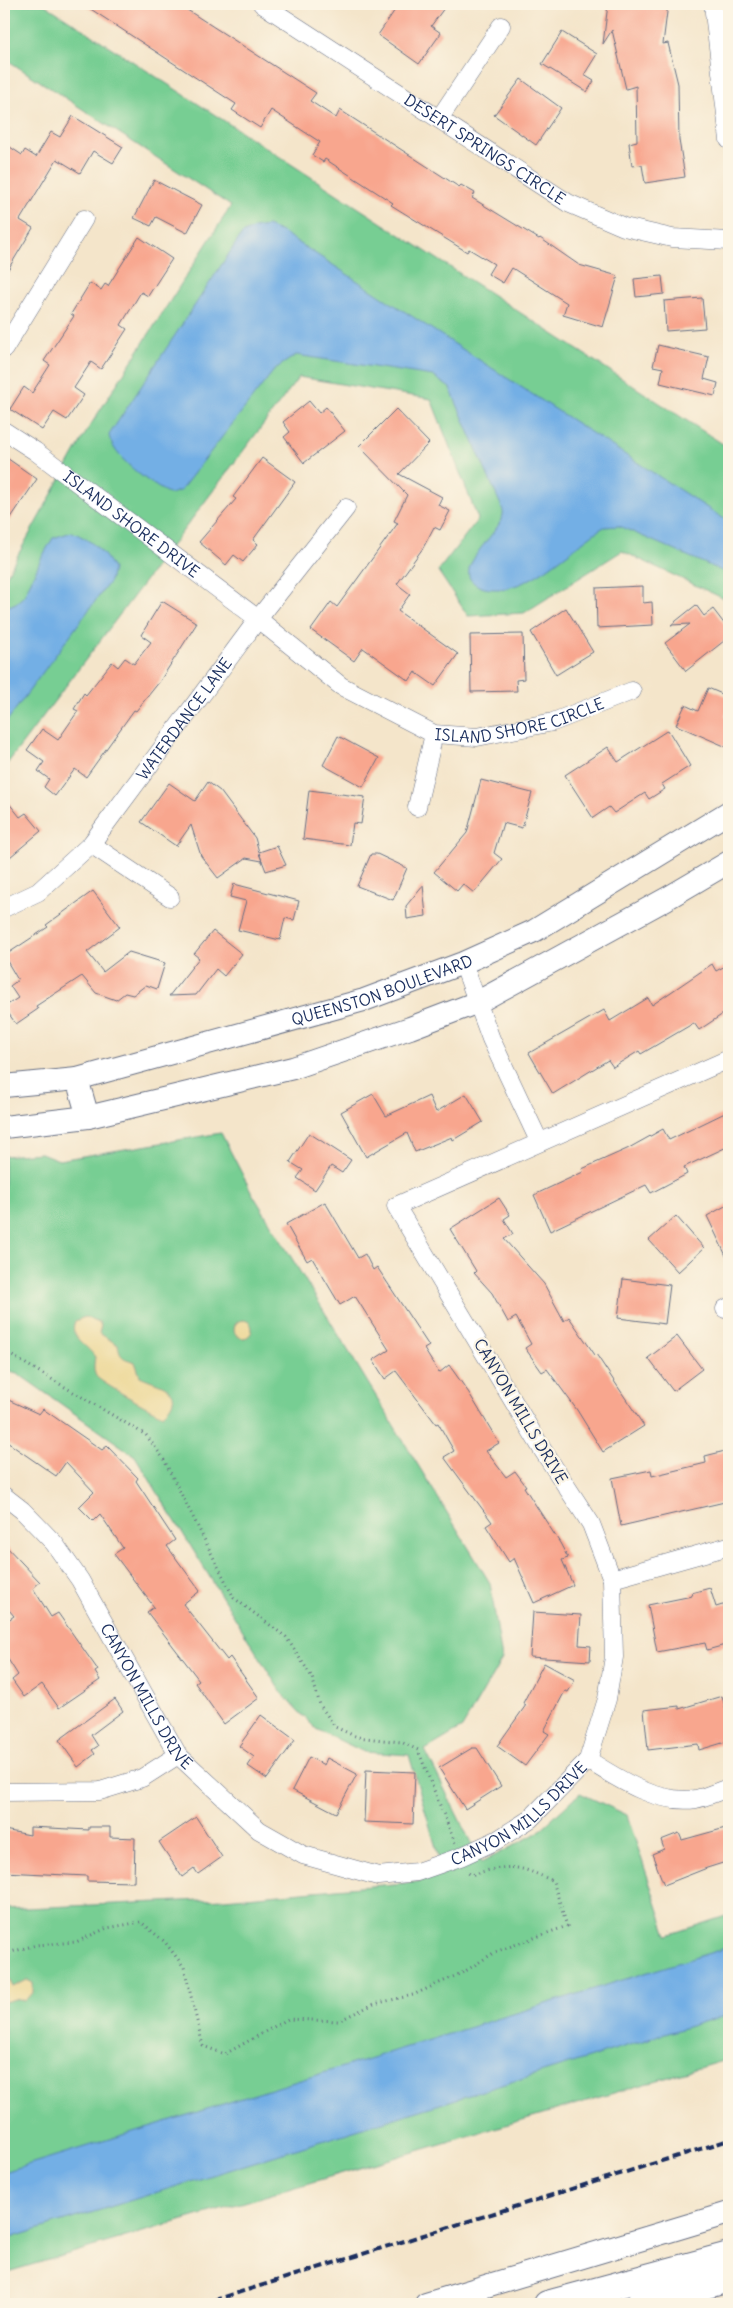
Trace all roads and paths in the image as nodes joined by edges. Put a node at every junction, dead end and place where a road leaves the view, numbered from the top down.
1 (262, 4) edge
2 (713, 4) edge
3 (501, 26) dead end
4 (439, 119) junction
5 (729, 140) edge
6 (84, 219) dead end
7 (729, 241) edge
8 (4, 348) edge
9 (4, 432) edge
10 (346, 508) dead end
11 (258, 619) junction
12 (632, 691) dead end
13 (434, 734) junction
14 (417, 808) dead end
15 (729, 812) edge
16 (92, 844) junction
17 (729, 862) edge
18 (170, 897) dead end
19 (4, 908) edge
20 (463, 963) junction
21 (478, 1002) junction
22 (729, 1059) edge
23 (77, 1080) junction
24 (4, 1086) edge
25 (88, 1117) junction
26 (4, 1128) edge
27 (539, 1141) junction
28 (4, 1351) edge
29 (4, 1496) edge
30 (729, 1546) edge
31 (612, 1580) junction
32 (178, 1755) junction
33 (588, 1760) junction
34 (729, 1788) edge
35 (4, 1792) edge
36 (460, 1856) junction
37 (4, 1954) edge
38 (729, 2213) edge
39 (729, 2255) edge
40 (729, 2279) edge
41 (426, 2304) edge
42 (547, 2304) edge
43 (639, 2304) edge

1 - 4 street, DESERT SPRINGS CIRCLE
2 - 5 street
3 - 4 street
4 - 7 street, DESERT SPRINGS CIRCLE
6 - 8 street
9 - 11 street, ISLAND SHORE DRIVE
10 - 11 street, WATERDANCE LANE
11 - 13 street, ISLAND SHORE CIRCLE
11 - 16 street, WATERDANCE LANE
12 - 13 street, ISLAND SHORE CIRCLE
13 - 14 street
15 - 20 main road, QUEENSTON BOULEVARD
16 - 18 street
16 - 19 street, WATERDANCE LANE
17 - 21 main road
20 - 21 street
20 - 23 main road, QUEENSTON BOULEVARD
21 - 25 main road
21 - 27 street
22 - 27 street
23 - 24 main road, QUEENSTON BOULEVARD
23 - 25 main road
25 - 26 main road
27 - 31 street, CANYON MILLS DRIVE
28 - 36 path
29 - 32 street, CANYON MILLS DRIVE
30 - 31 street
31 - 33 street, CANYON MILLS DRIVE
32 - 35 street
32 - 36 street, CANYON MILLS DRIVE
33 - 34 street
33 - 36 street, CANYON MILLS DRIVE
36 - 37 path
38 - 41 main road
39 - 42 highway
40 - 43 highway

